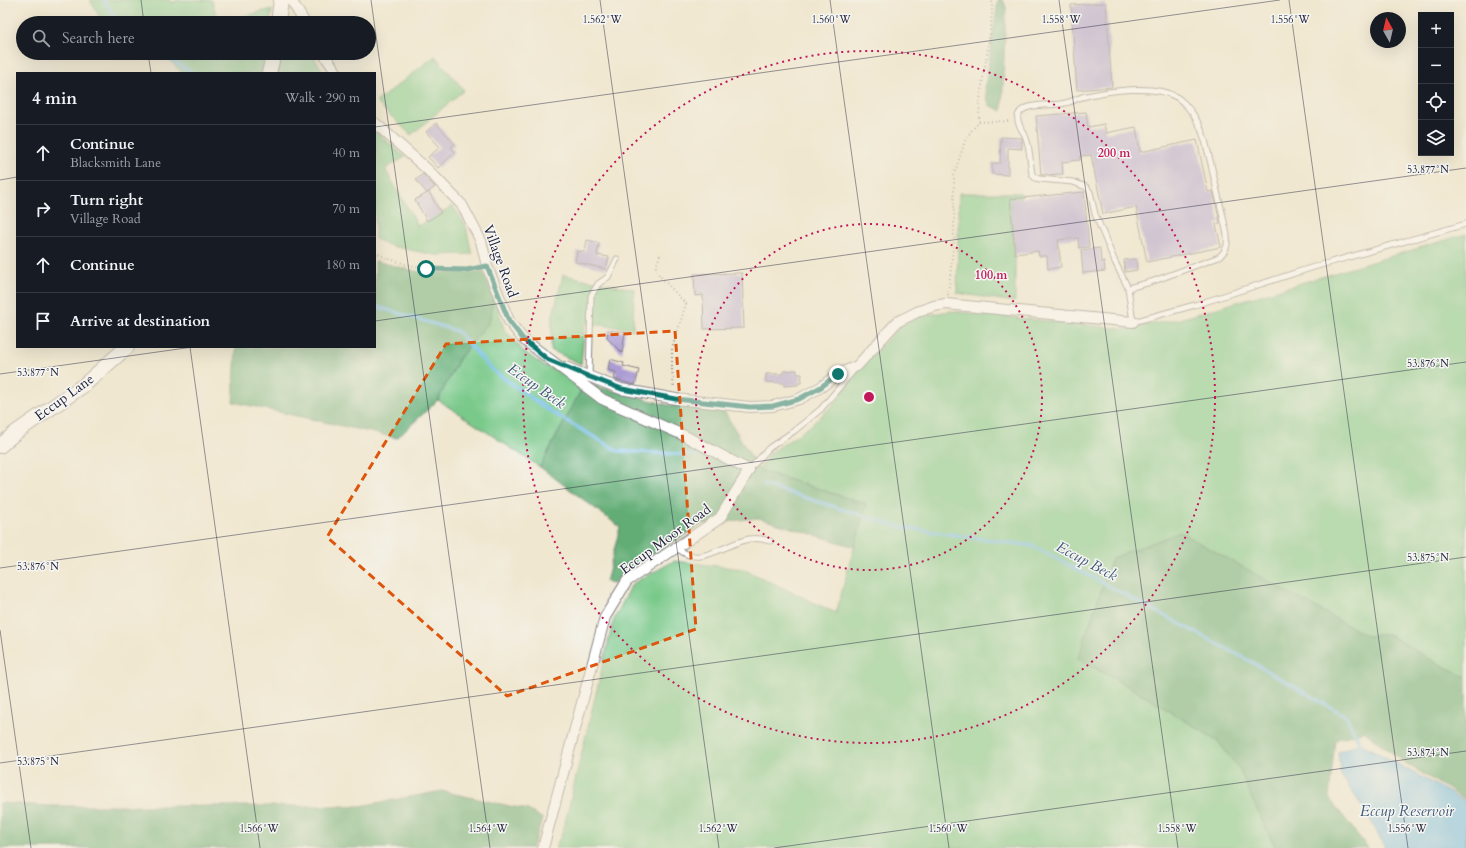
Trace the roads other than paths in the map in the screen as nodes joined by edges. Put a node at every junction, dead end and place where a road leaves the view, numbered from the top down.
1 (281, 0) edge
2 (290, 0) edge
3 (279, 16) edge
4 (300, 16) edge
5 (272, 60) edge
6 (328, 60) edge
7 (269, 72) edge
8 (335, 72) edge
9 (376, 124) edge
10 (1466, 224) edge
11 (617, 259) dead end
12 (1128, 288) junction
13 (1133, 322) junction
14 (126, 348) edge
15 (547, 359) junction
16 (857, 366) junction
17 (589, 377) junction
18 (0, 446) edge
19 (748, 470) junction
20 (770, 541) dead end
21 (677, 547) junction
22 (543, 848) edge

1 - 3 street
2 - 4 street
5 - 7 street
6 - 8 street
9 - 15 street, Village Road
10 - 13 lane
11 - 17 lane
12 - 12 lane
12 - 13 lane
13 - 16 street
14 - 18 street, Eccup Lane
15 - 17 street
15 - 19 street
16 - 17 street
16 - 19 lane, Eccup Moor Road
19 - 21 street, Eccup Moor Road
20 - 21 lane
21 - 22 street, Eccup Moor Road

